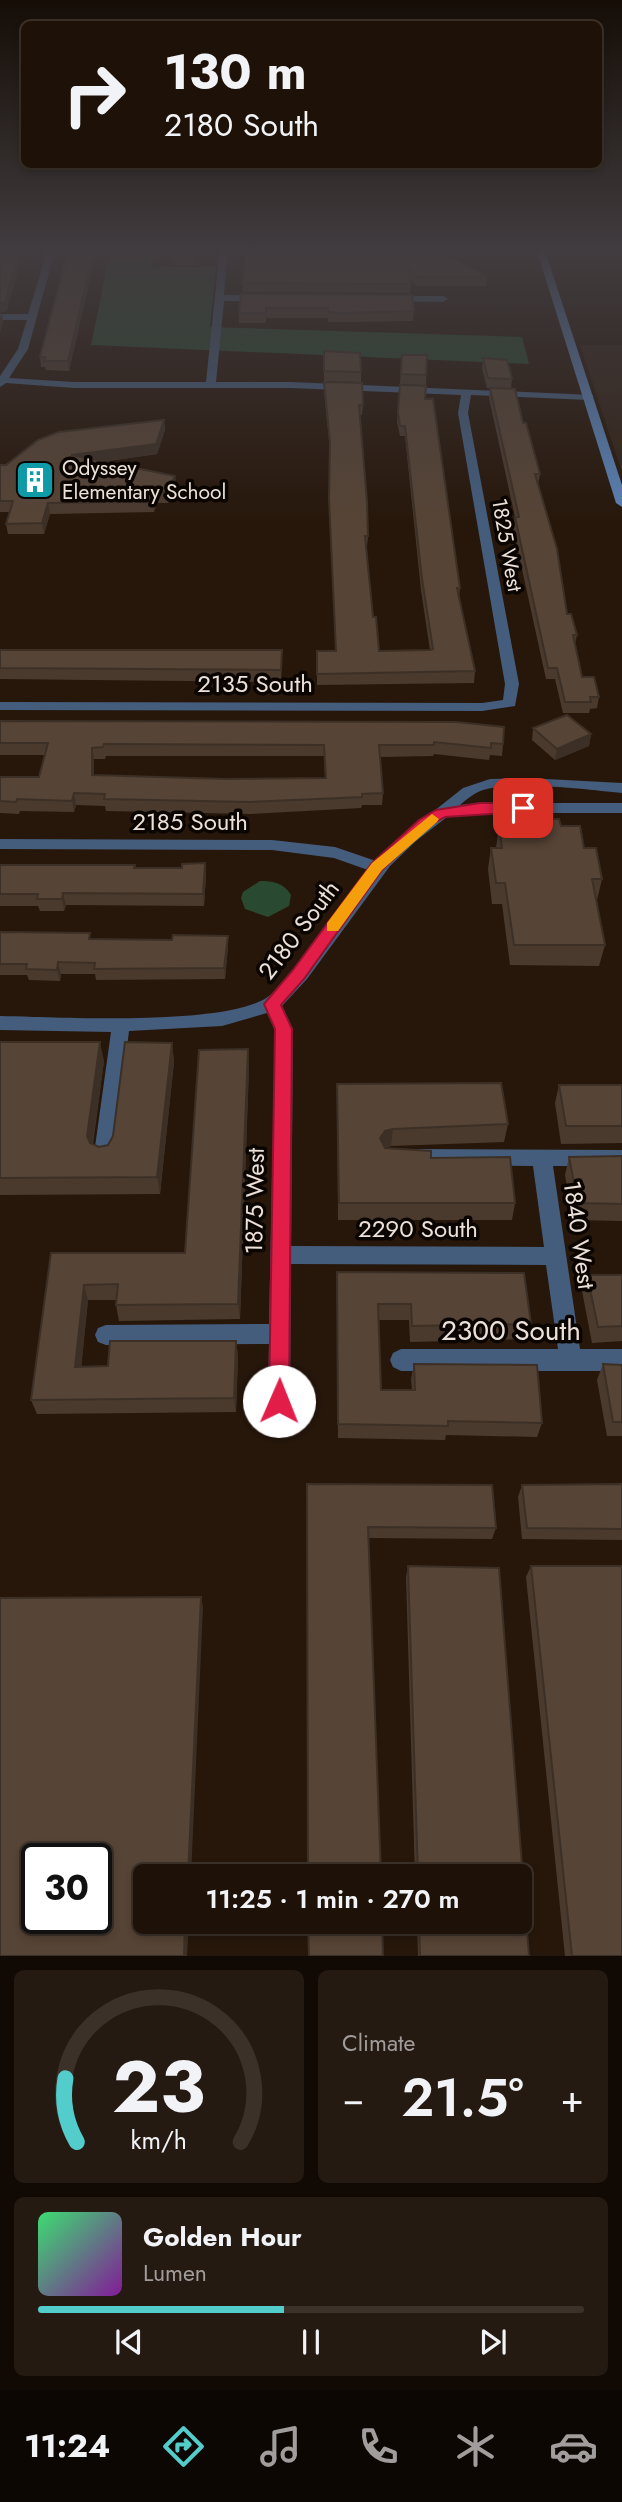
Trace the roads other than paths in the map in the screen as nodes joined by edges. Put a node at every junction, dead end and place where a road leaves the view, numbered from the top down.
1 (26, 339) edge
2 (217, 339) edge
3 (570, 339) edge
4 (1, 382) edge
5 (212, 385) junction
6 (466, 394) junction
7 (589, 397) junction
8 (622, 503) edge
9 (510, 703) joint
10 (0, 706) edge
11 (622, 788) edge
12 (622, 808) edge
13 (441, 813) junction
14 (0, 844) edge
15 (377, 867) junction
16 (272, 1004) junction
17 (0, 1023) edge
18 (121, 1023) junction
19 (104, 1154) edge
20 (391, 1157) edge
21 (542, 1158) junction
22 (622, 1158) edge
23 (281, 1255) junction
24 (556, 1256) junction
25 (280, 1334) junction
26 (106, 1335) dead end
27 (401, 1360) dead end
28 (570, 1360) junction
29 (622, 1360) edge
30 (279, 1401) dead end

1 - 4 street
2 - 5 street
3 - 7 main road
4 - 5 street
5 - 6 street
6 - 7 street
6 - 9 street, 1825 West
7 - 8 main road
9 - 10 street, 2135 South
11 - 13 street, 2180 South
12 - 13 street, 2180 South
13 - 15 street, 2180 South
14 - 15 street, 2185 South
15 - 16 street, 2180 South
16 - 18 street, 2180 South
16 - 23 street, 1875 West
17 - 18 street, 2180 South
18 - 19 street
20 - 21 street
21 - 22 street
21 - 24 street, 1840 West
23 - 24 street, 2290 South
23 - 25 street, 1875 West
24 - 28 street, 1840 West
25 - 26 street
25 - 30 street, 1875 West
27 - 28 street, 2300 South
28 - 29 street, 2300 South

